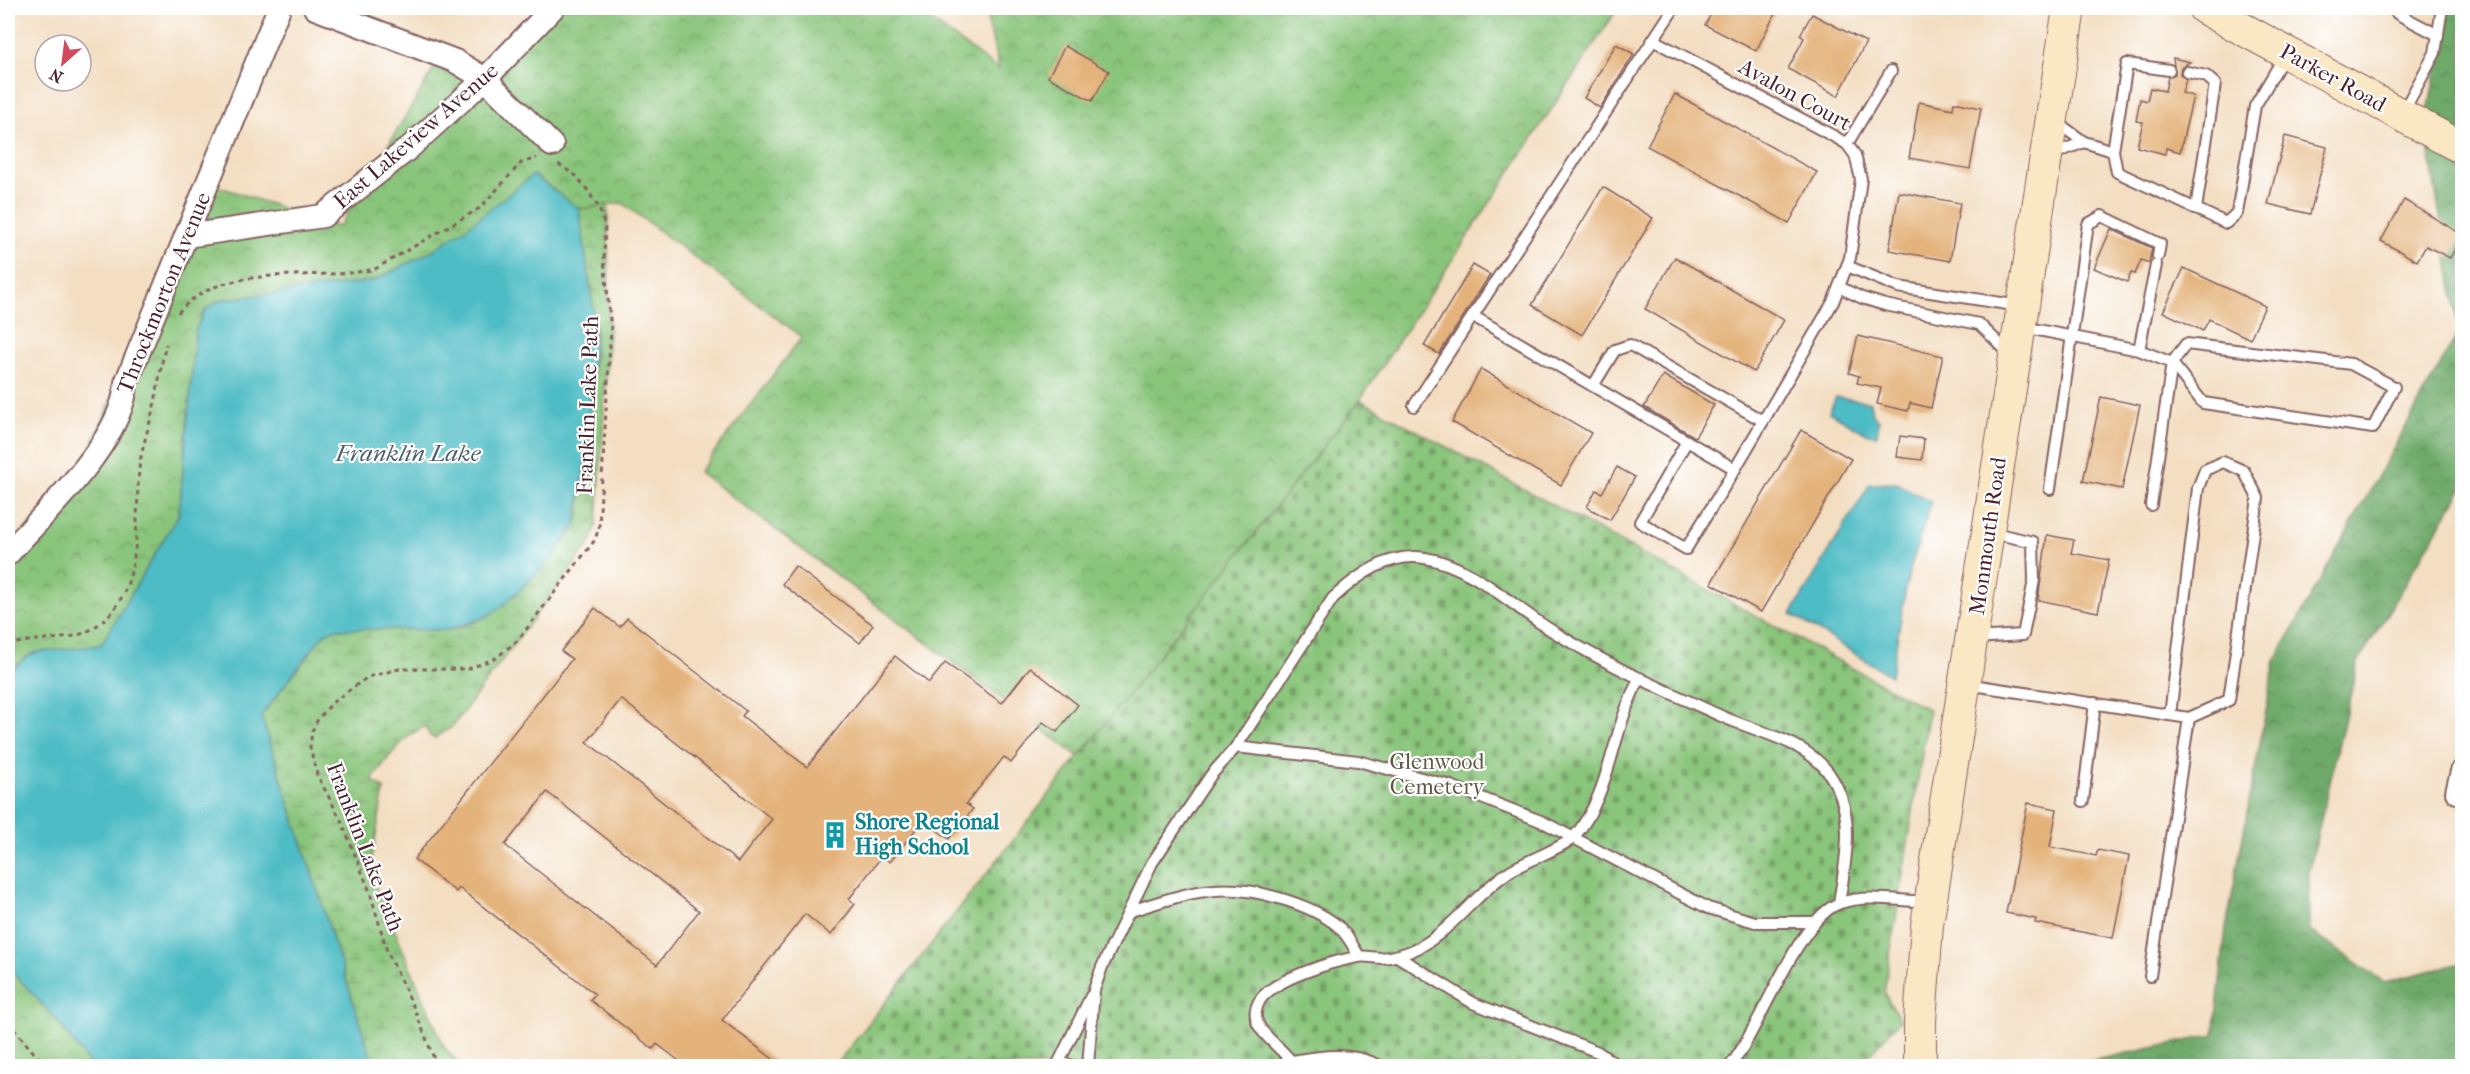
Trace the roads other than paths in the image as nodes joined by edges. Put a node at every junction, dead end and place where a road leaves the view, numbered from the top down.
1 (279, 8) edge
2 (315, 8) edge
3 (553, 8) edge
4 (1674, 8) edge
5 (2069, 8) edge
6 (2204, 8) edge
7 (2385, 8) edge
8 (2442, 8) edge
9 (2395, 11) edge
10 (2438, 35) junction
11 (1653, 40) junction
12 (2286, 52) junction
13 (2169, 70) dead end
14 (1891, 71) dead end
15 (2187, 72) dead end
16 (485, 80) junction
17 (2402, 115) junction
18 (2051, 118) junction
19 (2084, 142) junction
20 (1847, 144) junction
21 (2463, 148) edge
22 (2113, 152) junction
23 (550, 155) road end
24 (2045, 157) junction
25 (2196, 209) junction
26 (186, 236) junction
27 (1847, 266) junction
28 (1839, 287) junction
29 (1473, 316) junction
30 (2022, 316) junction
31 (2072, 336) junction
32 (2139, 350) junction
33 (2014, 360) junction
34 (2172, 363) junction
35 (1593, 386) junction
36 (1414, 406) dead end
37 (1763, 421) junction
38 (1687, 441) junction
39 (1735, 469) junction
40 (2050, 489) dead end
41 (2151, 506) dead end
42 (1989, 532) junction
43 (8, 554) edge
44 (1973, 638) junction
45 (1640, 678) junction
46 (1966, 684) junction
47 (2095, 704) junction
48 (2170, 715) junction
49 (2189, 718) junction
50 (1236, 747) junction
51 (2083, 801) dead end
52 (1573, 839) junction
53 (1839, 903) junction
54 (1931, 903) junction
55 (1130, 911) junction
56 (1814, 922) junction
57 (1359, 956) junction
58 (1397, 956) junction
59 (2150, 976) dead end
60 (1094, 990) junction
61 (1058, 1064) edge
62 (1293, 1064) edge
63 (1072, 1066) edge
64 (1088, 1066) edge
65 (1380, 1066) edge
66 (1618, 1066) edge
67 (1730, 1066) edge
68 (1920, 1066) edge

1 - 26 street, Throckmorton Avenue
2 - 16 street
3 - 16 street, East Lakeview Avenue
4 - 11 lane
5 - 18 main road, Monmouth Road
6 - 12 main road, Parker Road
7 - 9 lane
8 - 10 lane
9 - 10 lane
10 - 17 lane
11 - 20 lane, Avalon Court
11 - 29 lane
12 - 17 main road, Parker Road
12 - 25 lane
13 - 22 lane
14 - 20 lane
15 - 25 lane
16 - 23 street
16 - 26 street, East Lakeview Avenue
17 - 21 main road, Parker Road
18 - 19 lane
18 - 24 main road, Monmouth Road
19 - 22 lane
19 - 24 lane
20 - 27 lane, Avalon Court
22 - 25 lane
24 - 30 main road, Monmouth Road
26 - 43 street, Throckmorton Avenue
27 - 28 lane, Avalon Court
27 - 30 lane
28 - 33 lane
28 - 37 lane, Avalon Court
29 - 35 lane
29 - 36 lane
30 - 31 lane
30 - 33 main road, Monmouth Road
31 - 32 lane
31 - 32 lane
31 - 40 lane
32 - 34 lane
33 - 42 main road, Monmouth Road
34 - 34 lane
34 - 41 lane
35 - 37 lane
35 - 38 lane
37 - 39 lane, Avalon Court
38 - 39 lane
38 - 39 lane, Avalon Court
42 - 44 main road, Monmouth Road
42 - 44 lane
44 - 46 main road, Monmouth Road
45 - 50 lane
45 - 52 lane
45 - 53 lane
46 - 47 lane
46 - 54 main road, Monmouth Road
47 - 48 lane
47 - 51 lane
48 - 49 lane
48 - 49 lane
49 - 59 lane
50 - 52 lane
50 - 55 lane
52 - 56 lane
52 - 58 lane
53 - 54 lane
53 - 56 lane
54 - 68 main road, Monmouth Road
55 - 57 lane
55 - 60 lane
56 - 67 lane
57 - 58 lane
57 - 62 lane
58 - 66 lane
60 - 61 lane
60 - 64 lane
61 - 63 lane
62 - 65 lane

